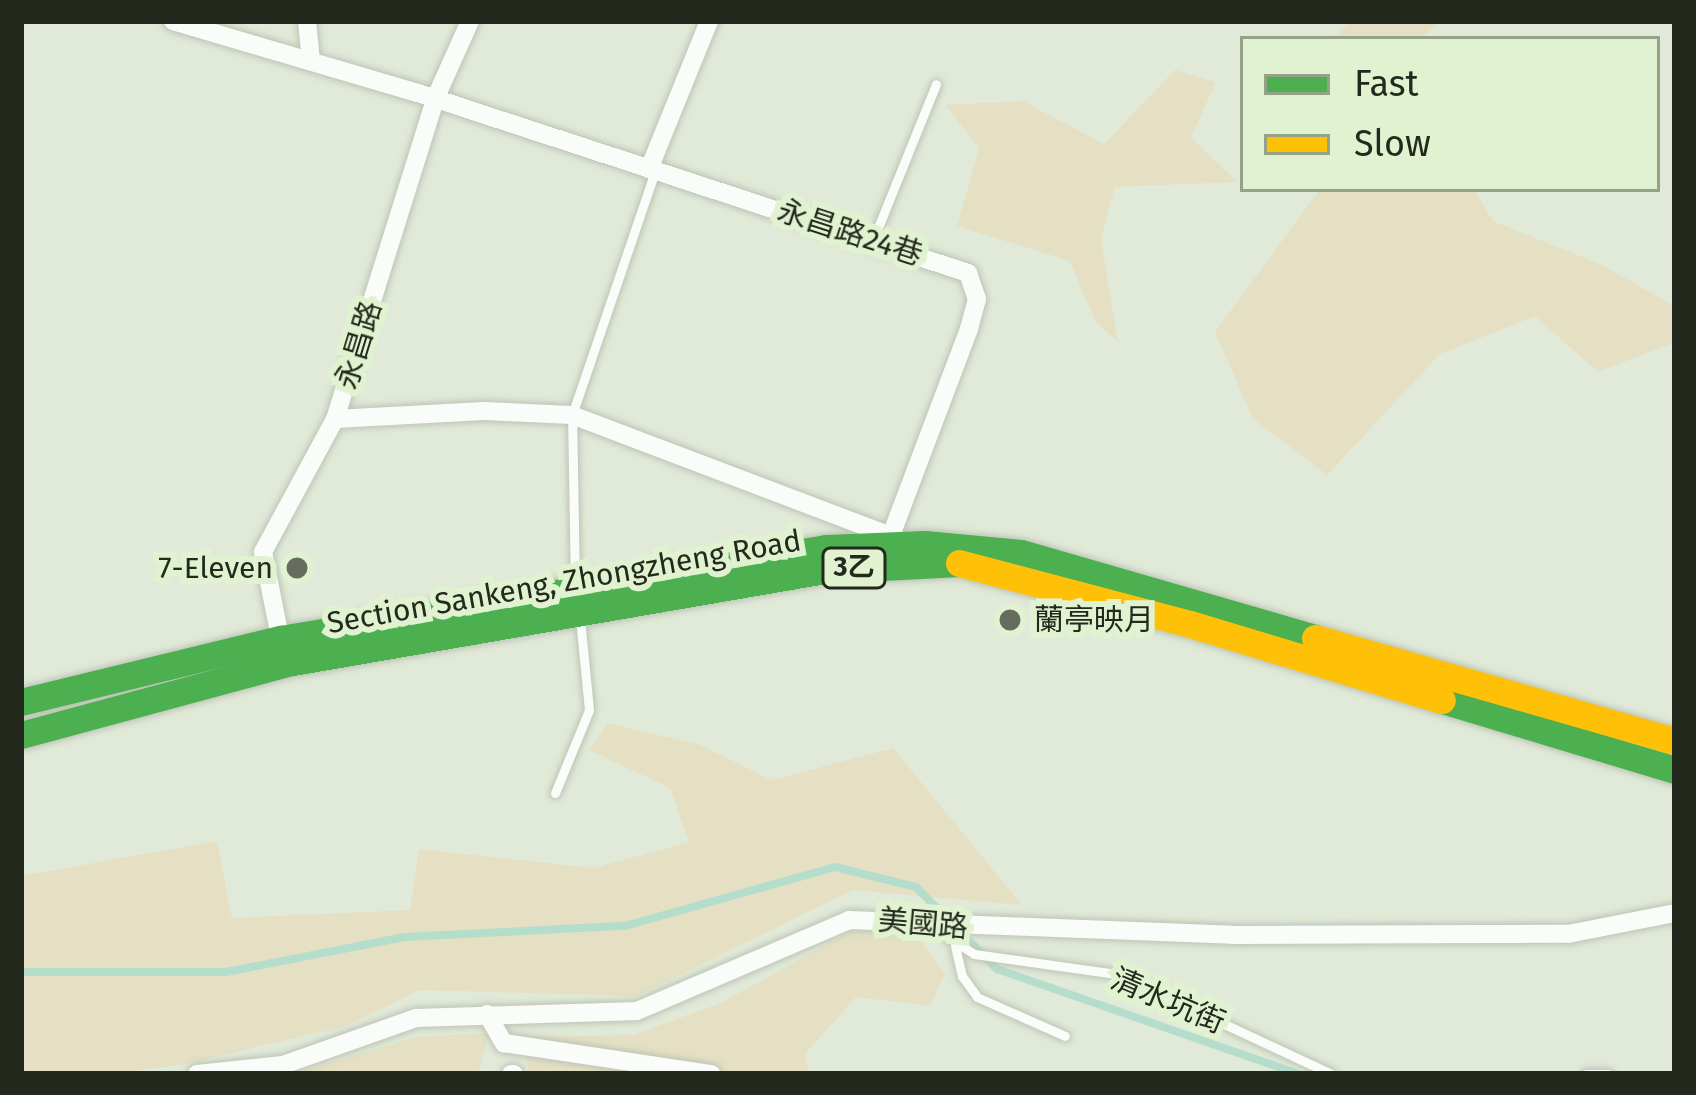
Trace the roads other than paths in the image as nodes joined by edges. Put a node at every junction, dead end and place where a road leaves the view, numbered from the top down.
1 (172, 21) edge
2 (307, 21) edge
3 (470, 21) edge
4 (709, 21) edge
5 (311, 61) junction
6 (936, 84) dead end
7 (435, 99) junction
8 (652, 170) junction
9 (873, 240) junction
10 (572, 416) junction
11 (335, 419) junction
12 (885, 550) junction
13 (578, 602) junction
14 (284, 651) junction
15 (21, 702) edge
16 (21, 735) edge
17 (1675, 741) edge
18 (1675, 770) edge
19 (555, 794) dead end
20 (1675, 913) edge
21 (936, 925) junction
22 (955, 946) junction
23 (487, 1014) junction
24 (1065, 1036) dead end
25 (197, 1074) edge
26 (712, 1074) edge
27 (1331, 1074) edge
28 (1586, 1074) edge
29 (1608, 1074) edge

1 - 5 street, 永昌路24巷
2 - 5 street
3 - 7 street, 永昌路
4 - 8 street
5 - 7 street, 永昌路24巷
6 - 9 lane
7 - 8 street, 永昌路24巷
7 - 11 street, 永昌路
8 - 9 street, 永昌路24巷
8 - 10 lane
9 - 12 street, 永昌路24巷
10 - 11 street
10 - 12 street
10 - 13 lane
11 - 14 street, 永昌路
12 - 13 main road, Section Sankeng, Zhongzheng Road / 3乙
12 - 17 main road, Section Sankeng, Zhongzheng Road / 3乙
12 - 18 main road, Section Sankeng, Zhongzheng Road / 3乙
13 - 14 main road, Section Sankeng, Zhongzheng Road / 3乙
13 - 19 lane
14 - 15 main road, Section Sankeng, Zhongzheng Road / 3乙
14 - 16 main road, Section Sankeng, Zhongzheng Road / 3乙
20 - 21 street, 美國路
21 - 22 lane
21 - 23 street, 美國路
22 - 24 lane
22 - 27 lane, 清水坑街
23 - 25 street, 美國路
23 - 26 street
28 - 29 lane

